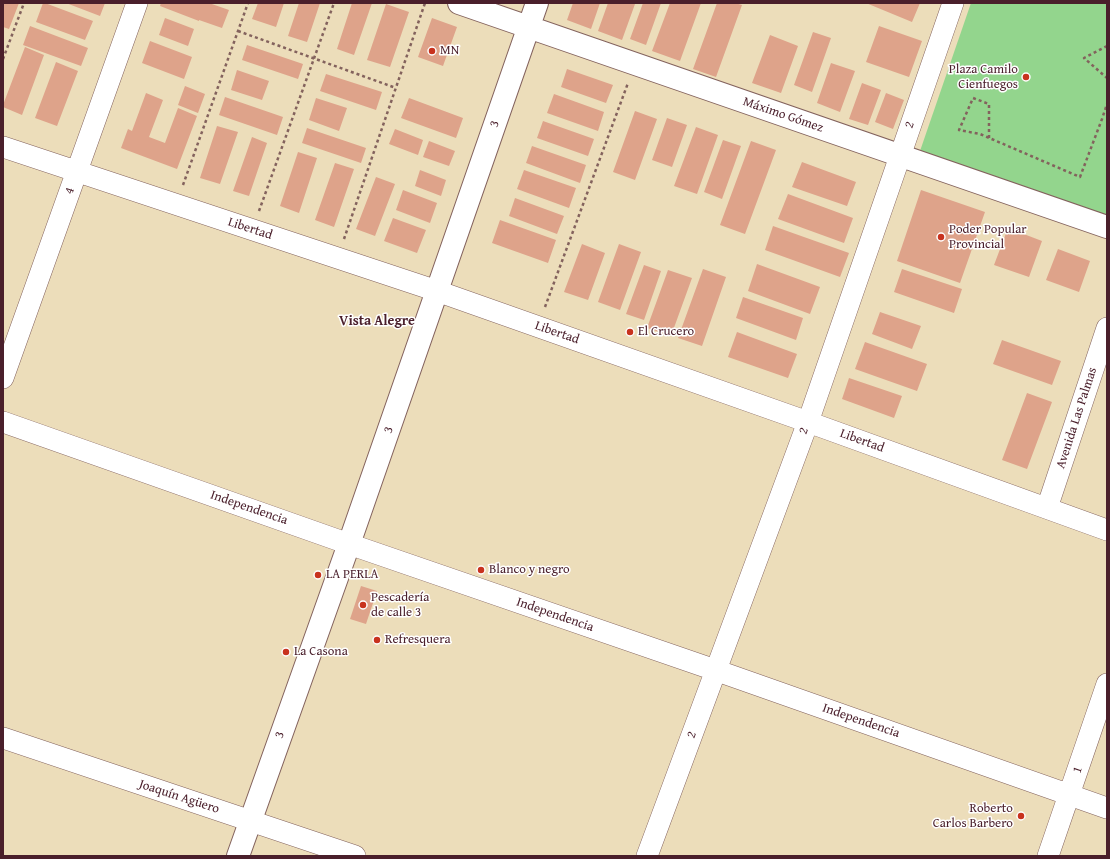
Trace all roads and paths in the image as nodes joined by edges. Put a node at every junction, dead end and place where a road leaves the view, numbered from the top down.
1 (24, 3) edge
2 (137, 3) edge
3 (248, 3) edge
4 (334, 3) edge
5 (425, 3) edge
6 (459, 3) edge
7 (537, 3) edge
8 (953, 3) edge
9 (529, 27) junction
10 (238, 31) junction
11 (1107, 46) edge
12 (314, 58) junction
13 (3, 60) edge
14 (635, 63) junction
15 (1107, 78) edge
16 (396, 88) junction
17 (1107, 104) edge
18 (989, 138) junction
19 (3, 147) edge
20 (899, 155) junction
21 (77, 172) junction
22 (176, 204) junction
23 (1107, 227) edge
24 (252, 230) junction
25 (337, 258) junction
26 (437, 291) junction
27 (538, 327) junction
28 (1107, 328) edge
29 (3, 378) edge
30 (3, 422) edge
31 (808, 422) junction
32 (1047, 508) junction
33 (1107, 530) edge
34 (350, 544) junction
35 (716, 670) junction
36 (1107, 684) edge
37 (3, 738) edge
38 (1069, 795) junction
39 (1107, 808) edge
40 (250, 820) junction
41 (238, 856) edge
42 (355, 856) edge
43 (647, 856) edge
44 (1048, 856) edge

1 - 13 path
2 - 21 street, 4
3 - 10 path
4 - 12 path
5 - 16 path
6 - 9 main road, Máximo Gómez
7 - 9 main road, 3
8 - 20 street, 2
9 - 14 main road, Máximo Gómez
9 - 26 main road, 3
10 - 12 path
10 - 22 path
11 - 15 path
12 - 16 path
12 - 24 path
14 - 20 main road, Máximo Gómez
14 - 27 path
16 - 25 path
17 - 18 path
18 - 18 path
19 - 21 street, Libertad
20 - 23 main road, Máximo Gómez
20 - 31 street, 2
21 - 22 street, Libertad
21 - 29 street, 4
22 - 24 street, Libertad
24 - 25 street, Libertad
25 - 26 street, Libertad
26 - 27 street, Libertad
26 - 34 main road, 3
27 - 31 street, Libertad
28 - 32 street, Avenida Las Palmas
30 - 34 street, Independencia
31 - 32 street, Libertad
31 - 35 street, 2
32 - 33 street, Libertad
34 - 35 street, Independencia
34 - 40 main road, 3
35 - 38 street, Independencia
35 - 43 street, 2
36 - 38 street, 1
37 - 40 street, Joaquín Agüero
38 - 39 street, Independencia
38 - 44 street, 1
40 - 41 main road, 3
40 - 42 street, Joaquín Agüero

